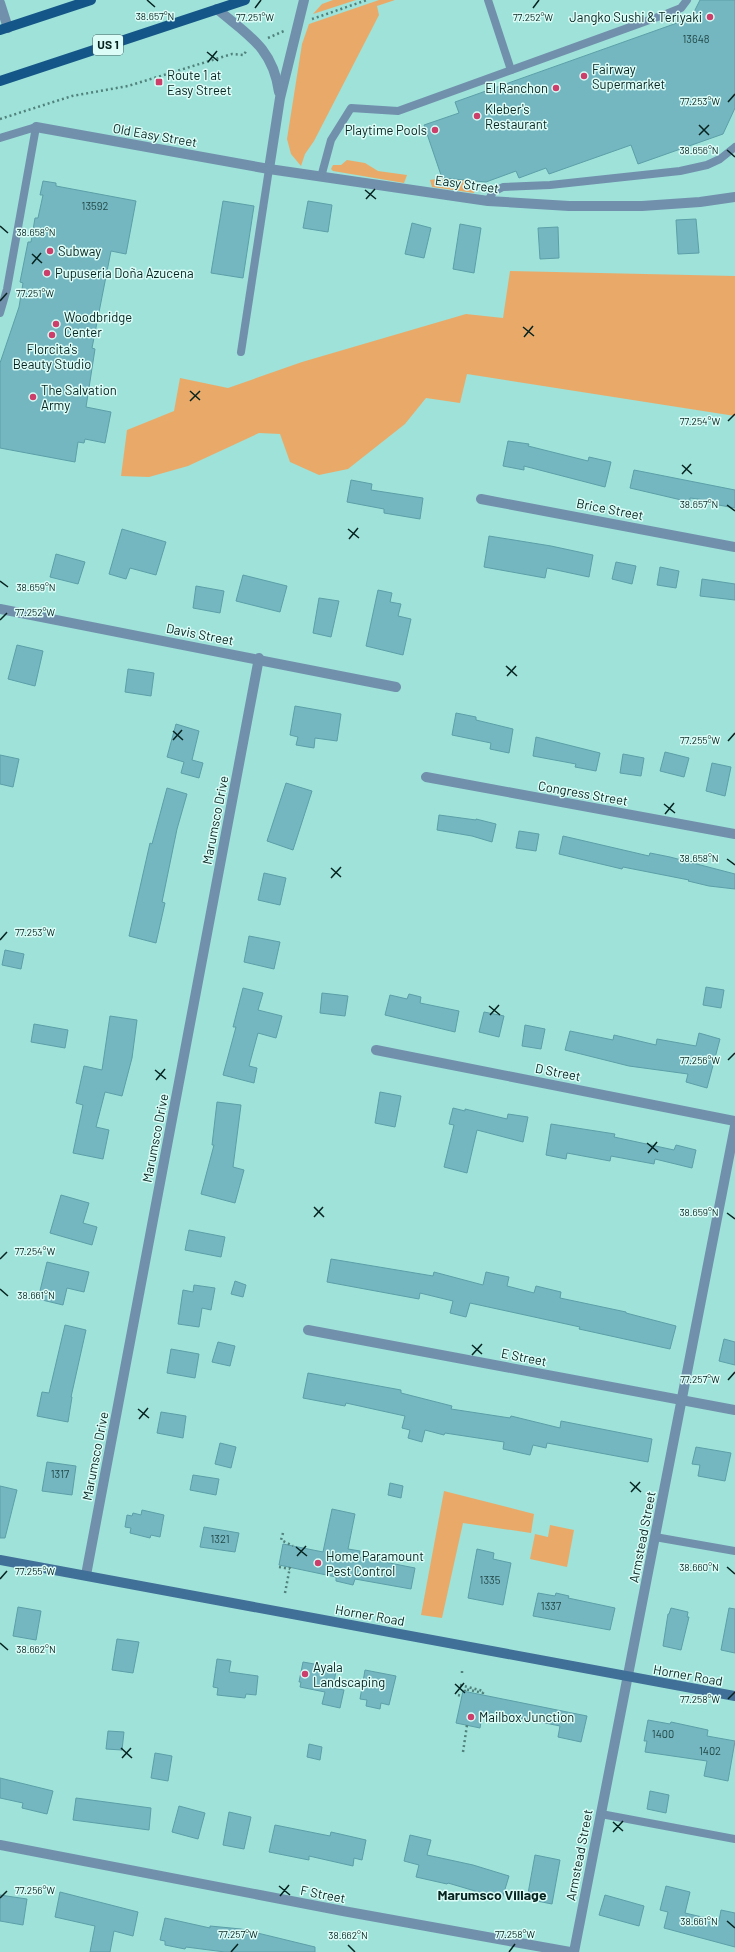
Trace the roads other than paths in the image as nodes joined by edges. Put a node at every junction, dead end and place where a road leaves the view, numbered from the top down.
1 (91, 0) edge
2 (245, 0) edge
3 (304, 0) edge
4 (488, 0) edge
5 (686, 0) edge
6 (0, 3) edge
7 (217, 9) junction
8 (4, 29) edge
9 (511, 70) junction
10 (0, 82) edge
11 (280, 98) junction
12 (36, 126) junction
13 (0, 138) edge
14 (735, 148) edge
15 (269, 169) junction
16 (321, 177) junction
17 (735, 197) edge
18 (488, 201) junction
19 (0, 313) edge
20 (241, 352) dead end
21 (481, 499) dead end
22 (735, 546) edge
23 (0, 609) edge
24 (259, 658) junction
25 (396, 686) dead end
26 (426, 777) dead end
27 (735, 834) edge
28 (376, 1050) dead end
29 (735, 1121) edge
30 (735, 1126) edge
31 (308, 1330) dead end
32 (682, 1400) junction
33 (735, 1410) edge
34 (655, 1537) junction
35 (735, 1552) edge
36 (0, 1560) edge
37 (86, 1576) junction
38 (627, 1677) junction
39 (735, 1696) edge
40 (601, 1814) junction
41 (735, 1839) edge
42 (0, 1845) edge
43 (570, 1952) edge
44 (574, 1952) edge

1 - 8 main road
2 - 7 main road, US 1
3 - 11 street
4 - 9 lane
5 - 9 lane
6 - 8 street
7 - 10 main road, US 1
7 - 11 street
9 - 16 lane
11 - 15 street
12 - 13 lane
12 - 15 street, Old Easy Street
12 - 19 lane
14 - 18 lane
15 - 16 street, Easy Street
15 - 20 lane
16 - 18 street, Easy Street
17 - 18 street, Easy Street
21 - 22 street, Brice Street
23 - 24 street, Davis Street
24 - 25 street, Davis Street
24 - 37 street, Marumsco Drive
26 - 27 street, Congress Street
28 - 29 street, D Street
30 - 32 street, Armstead Street
31 - 32 street, E Street
32 - 33 street, E Street
32 - 34 street, Armstead Street
34 - 35 lane
34 - 38 street, Armstead Street
36 - 37 main road, Horner Road
37 - 38 main road, Horner Road
38 - 39 main road, Horner Road
38 - 40 street, Armstead Street
40 - 41 lane
40 - 44 street, Armstead Street
42 - 43 street, F Street

